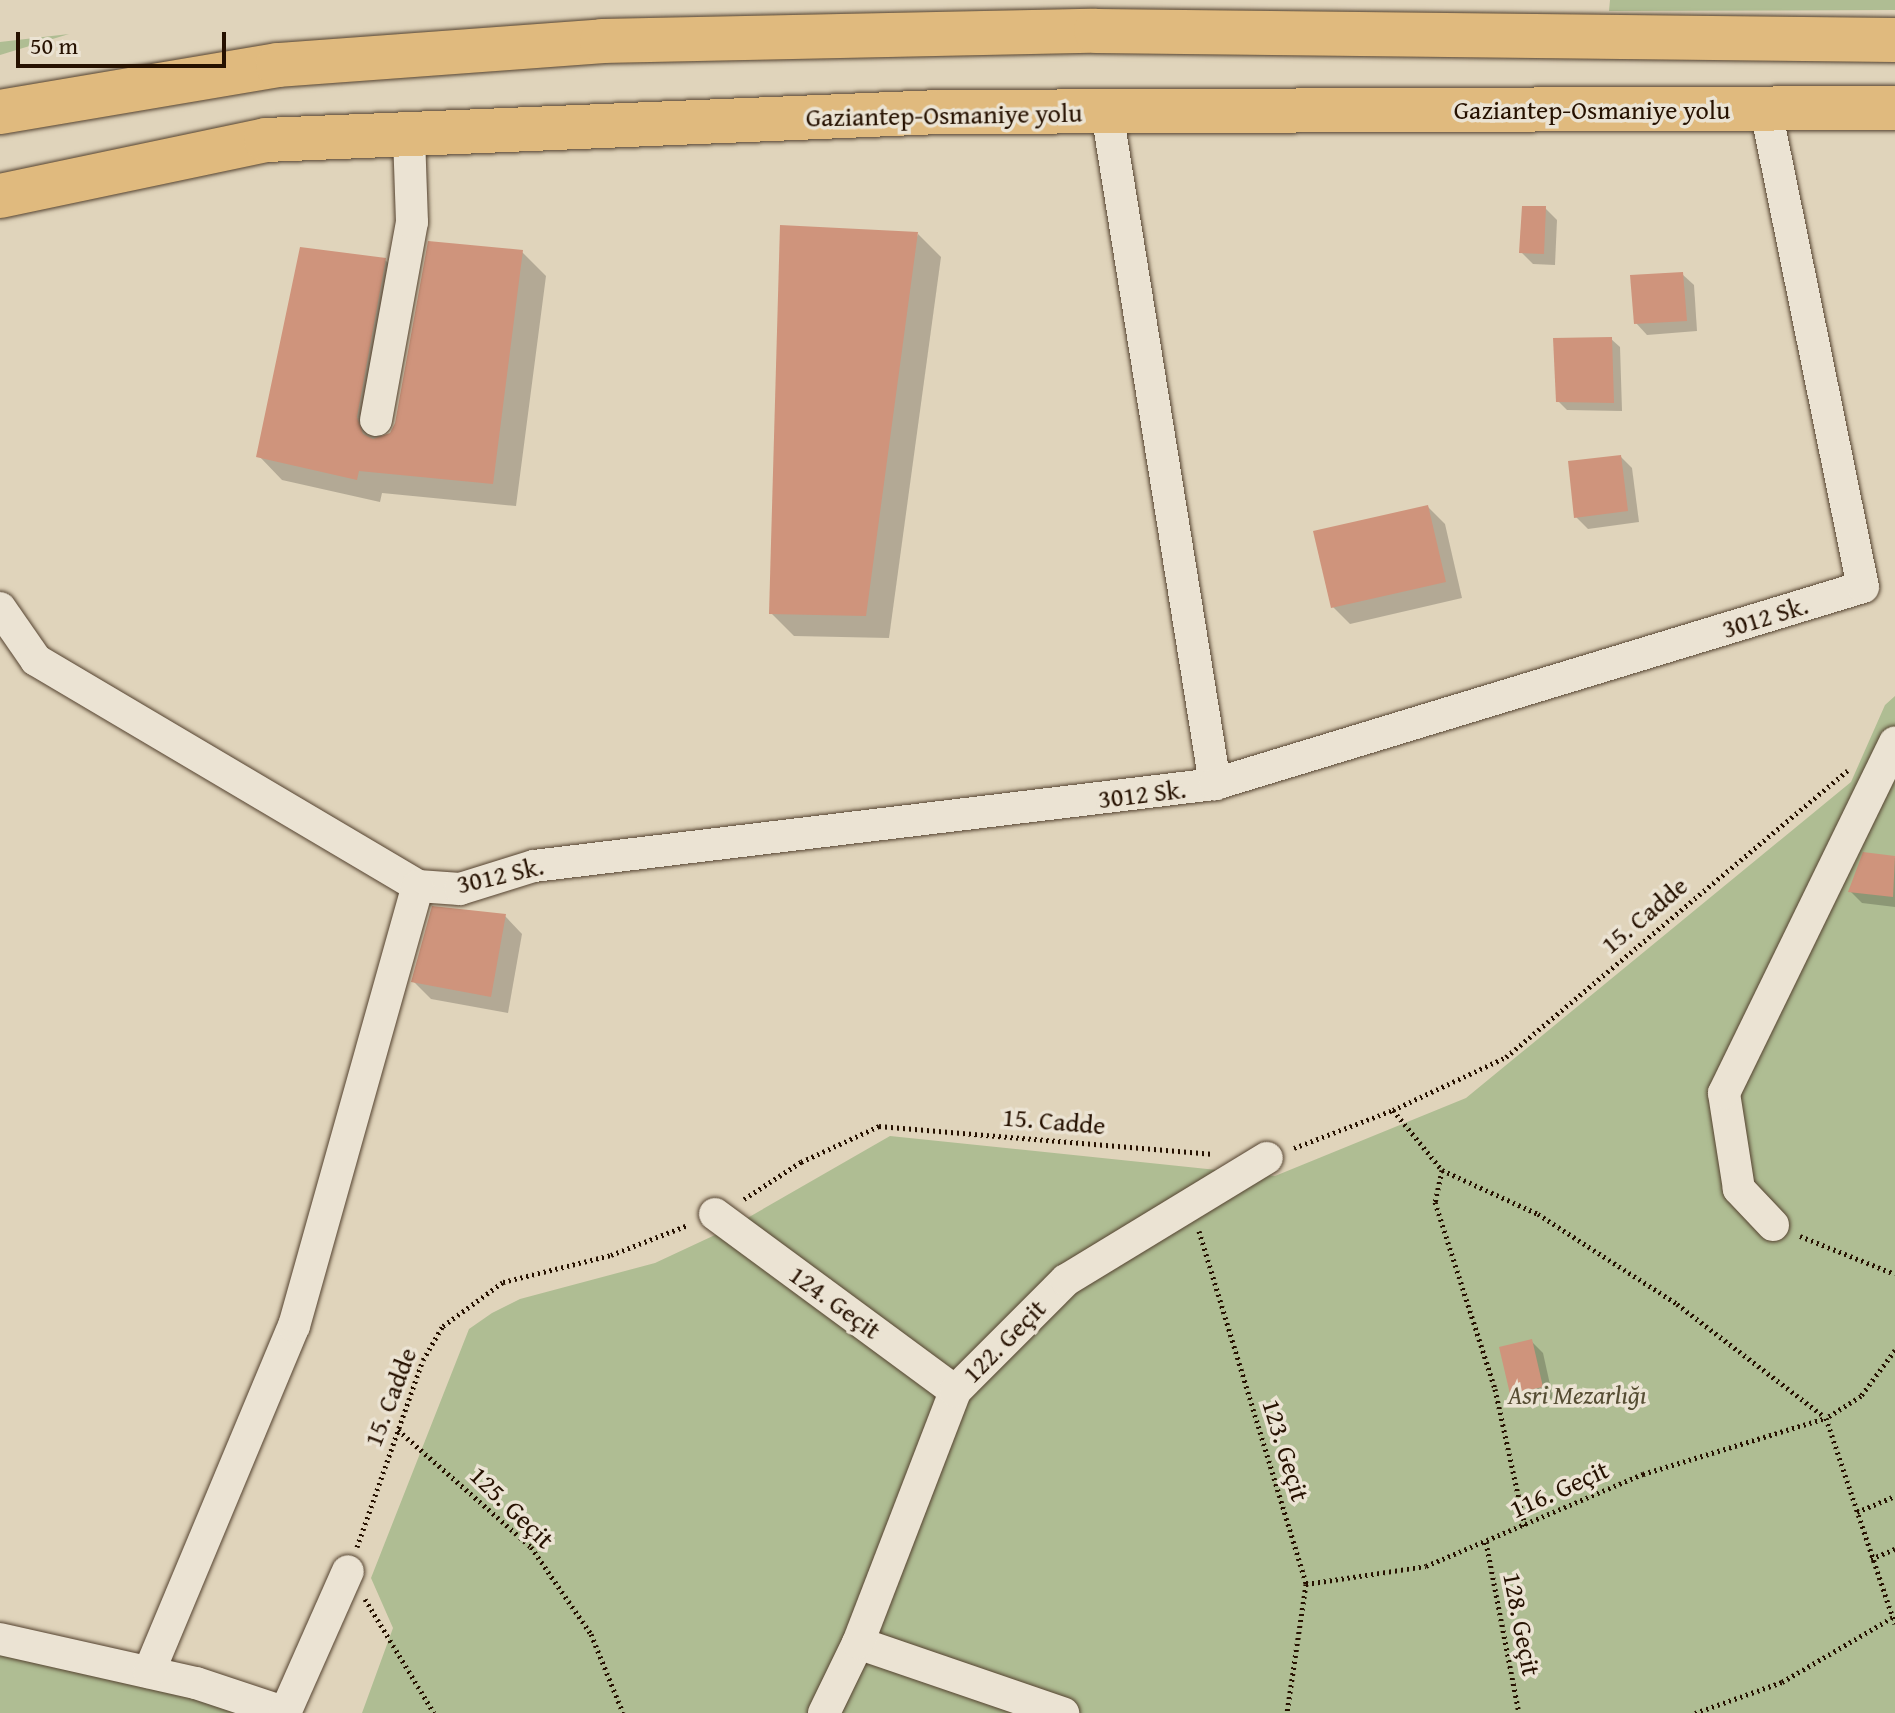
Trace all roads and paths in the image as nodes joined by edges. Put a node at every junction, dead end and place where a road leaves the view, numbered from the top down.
1 (1895, 40) edge
2 (1895, 108) edge
3 (1766, 109) junction
4 (0, 112) edge
5 (1107, 112) junction
6 (409, 134) junction
7 (0, 196) edge
8 (376, 420) dead end
9 (0, 608) edge
10 (1895, 743) edge
11 (1858, 761) dead end
12 (1215, 784) junction
13 (418, 886) junction
14 (1393, 1110) junction
15 (1267, 1158) junction
16 (1442, 1170) junction
17 (1190, 1203) junction
18 (715, 1214) junction
19 (1773, 1225) joint
20 (1895, 1274) edge
21 (1895, 1350) edge
22 (955, 1391) junction
23 (1826, 1418) junction
24 (398, 1430) junction
25 (1895, 1496) edge
26 (1857, 1512) junction
27 (1525, 1527) junction
28 (1486, 1542) junction
29 (1895, 1549) edge
30 (1871, 1559) junction
31 (348, 1571) junction
32 (1306, 1584) junction
33 (1893, 1620) edge
34 (0, 1639) edge
35 (858, 1643) junction
36 (149, 1672) junction
37 (286, 1713) edge
38 (434, 1713) edge
39 (623, 1713) edge
40 (824, 1713) edge
41 (1063, 1713) edge
42 (1287, 1713) edge
43 (1519, 1713) edge
44 (1695, 1713) edge

1 - 4 highway
2 - 3 highway, Gaziantep-Osmaniye yolu
3 - 5 highway, Gaziantep-Osmaniye yolu
3 - 12 street, 3012 Sk.
5 - 6 highway, Gaziantep-Osmaniye yolu
5 - 12 street
6 - 7 highway, Gaziantep-Osmaniye yolu
6 - 8 street
9 - 13 street, 3012 Sk.
10 - 19 street
11 - 14 path, 15. Cadde
12 - 13 street, 3012 Sk.
13 - 36 street
14 - 15 path, 15. Cadde
14 - 16 path
15 - 17 street, 122. Geçit
15 - 18 path, 15. Cadde
16 - 23 path
16 - 27 path
17 - 22 street, 122. Geçit
17 - 32 path, 123. Geçit
18 - 22 street, 124. Geçit
18 - 24 path, 15. Cadde
19 - 20 path
21 - 23 path, 116. Geçit
22 - 35 street, 122. Geçit
23 - 26 path
23 - 27 path, 116. Geçit
24 - 31 path, 15. Cadde
24 - 39 path, 125. Geçit
25 - 26 path
26 - 30 path
27 - 28 path, 116. Geçit
28 - 32 path, 116. Geçit
28 - 43 path, 128. Geçit
29 - 30 path
30 - 33 path
31 - 37 street
31 - 38 path
32 - 42 path, 123. Geçit
33 - 44 path
34 - 36 street
35 - 40 street, 122. Geçit
35 - 41 street
36 - 37 street

